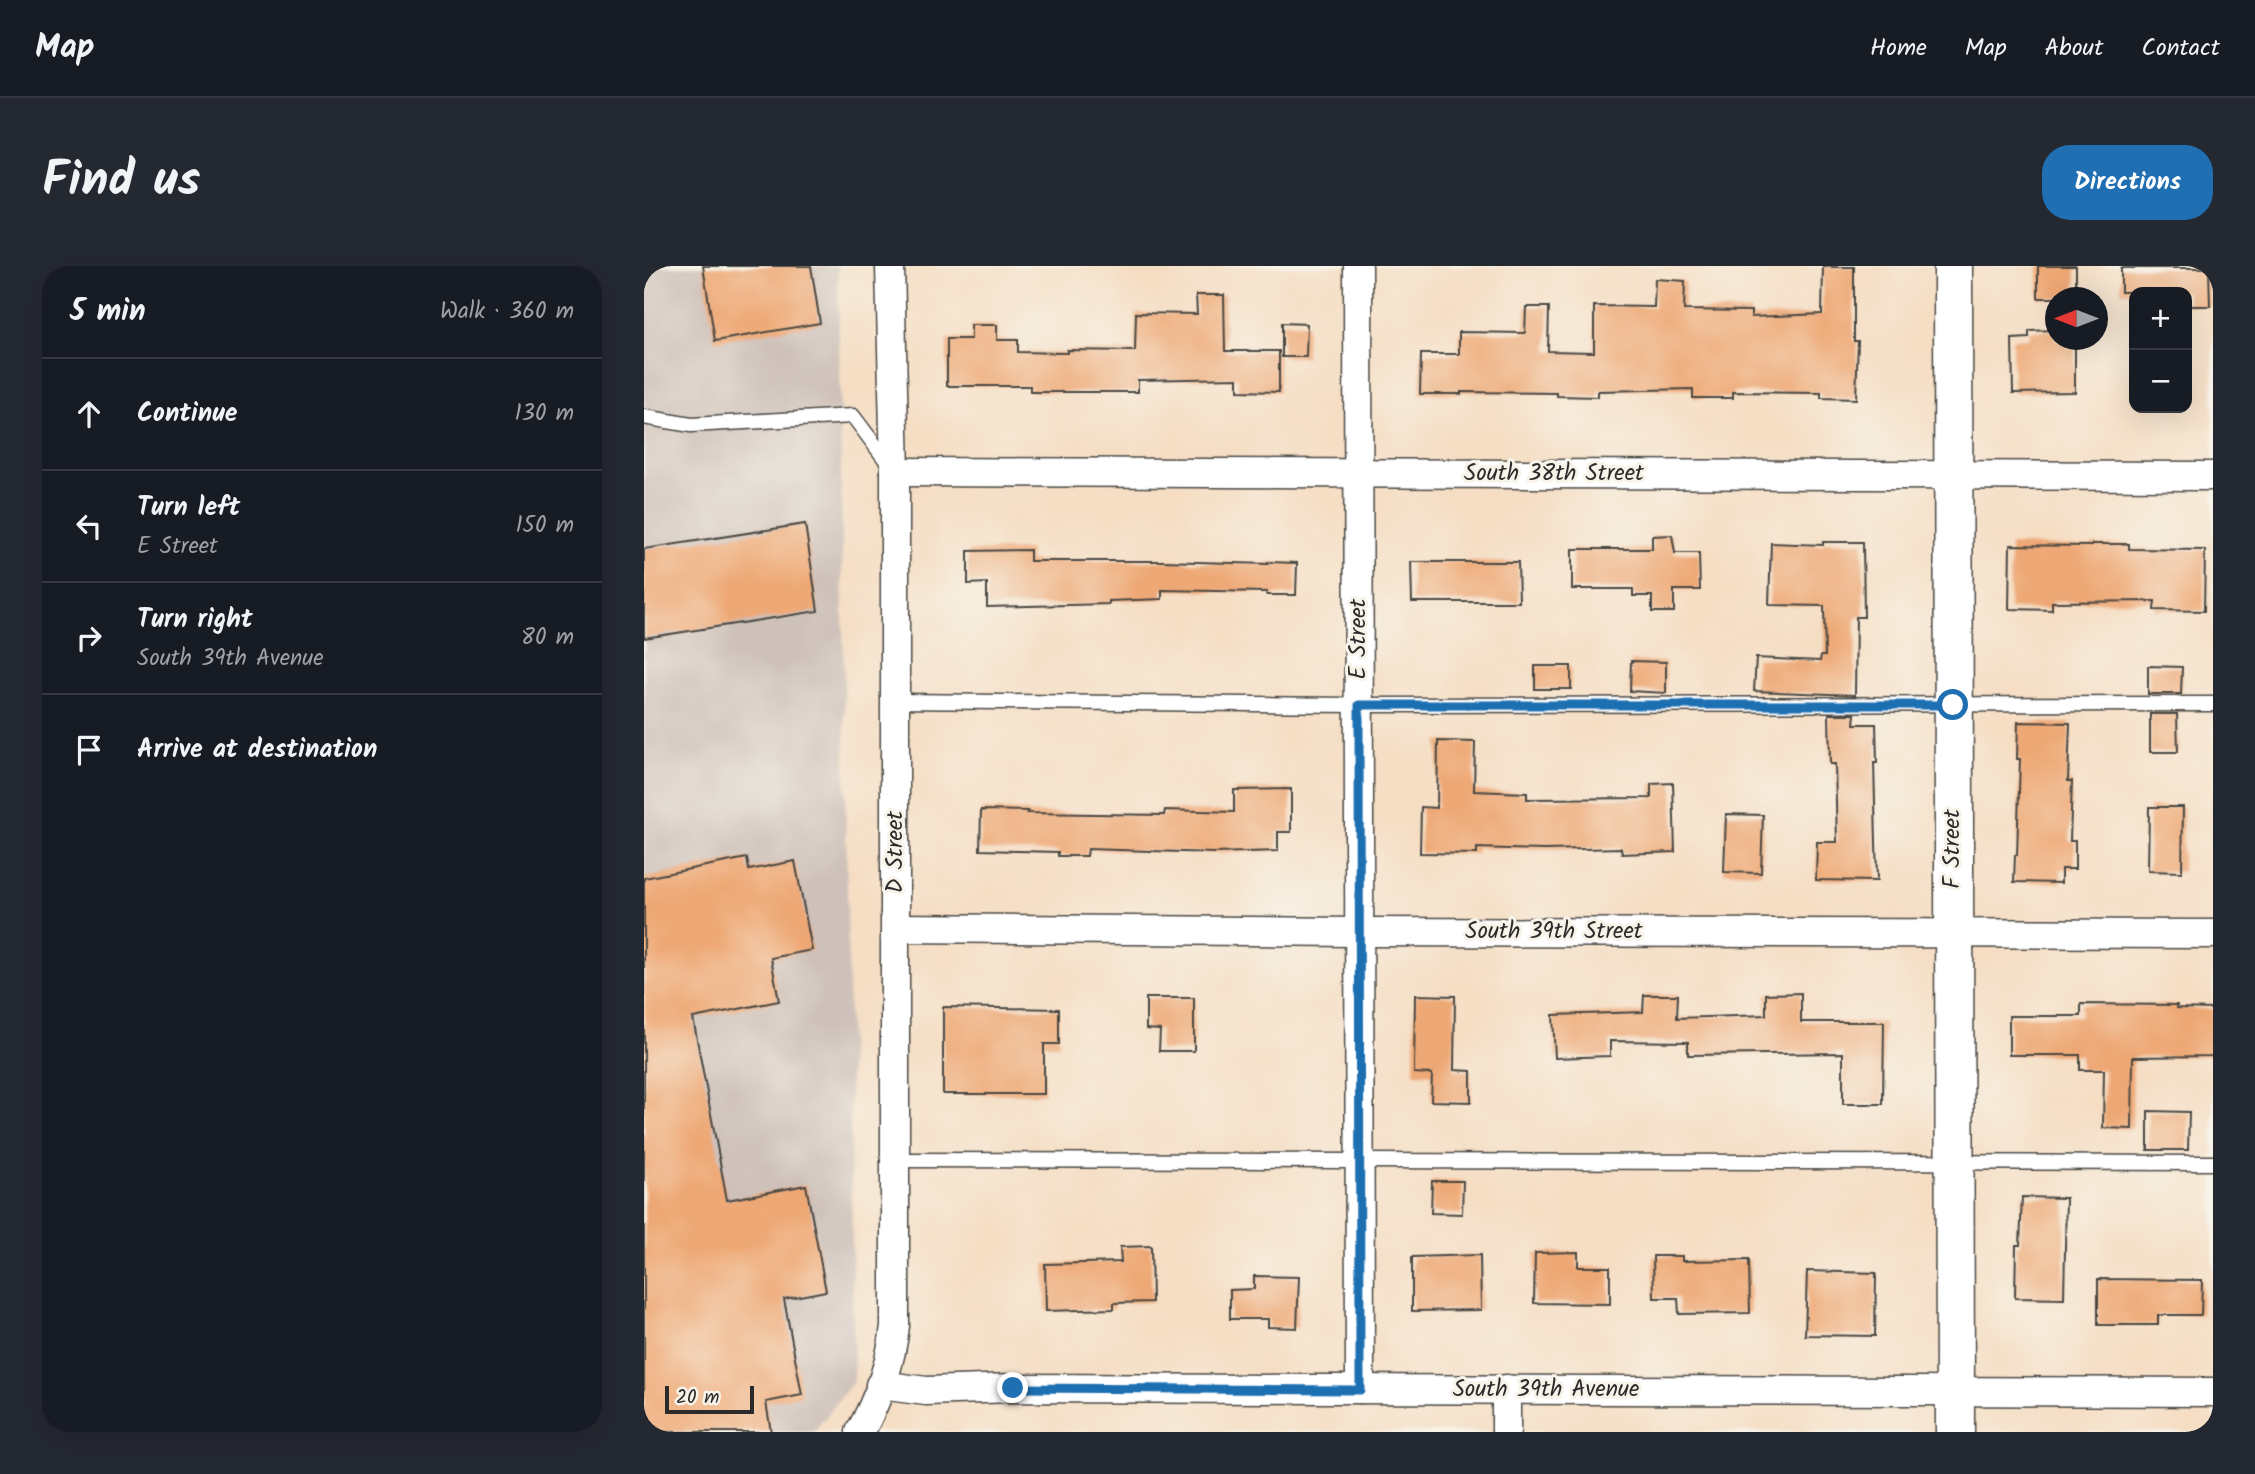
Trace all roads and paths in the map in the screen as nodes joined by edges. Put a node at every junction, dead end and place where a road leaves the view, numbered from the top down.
1 (890, 266) edge
2 (1358, 266) edge
3 (1953, 266) edge
4 (644, 417) edge
5 (895, 472) junction
6 (1359, 473) junction
7 (1953, 475) junction
8 (2213, 476) edge
9 (895, 701) junction
10 (2213, 704) edge
11 (1359, 705) junction
12 (1953, 705) junction
13 (896, 928) junction
14 (1359, 932) junction
15 (1953, 933) junction
16 (2213, 934) edge
17 (895, 1160) junction
18 (1360, 1162) junction
19 (1955, 1162) junction
20 (2213, 1163) edge
21 (880, 1385) junction
22 (1360, 1390) junction
23 (1506, 1390) junction
24 (1955, 1392) junction
25 (2213, 1392) edge
26 (860, 1432) edge
27 (1506, 1432) edge
28 (1955, 1432) edge

1 - 5 street, D Street
2 - 6 street, E Street
3 - 7 main road, F Street
4 - 5 lane
5 - 6 street, South 38th Street
5 - 9 street, D Street
6 - 7 street, South 38th Street
6 - 11 street, E Street
7 - 8 street, South 38th Street
7 - 12 main road, F Street
9 - 11 lane
9 - 13 street, D Street
10 - 12 lane
11 - 12 lane
11 - 14 street, E Street
12 - 15 main road, F Street
13 - 14 street, South 39th Street
13 - 17 street, D Street
14 - 15 street, South 39th Street
14 - 18 street, E Street
15 - 16 street, South 39th Street
15 - 19 main road, F Street
17 - 18 lane
17 - 21 street, D Street
18 - 19 lane
18 - 22 street, E Street
19 - 20 lane
19 - 24 main road, F Street
21 - 22 street, South 39th Avenue
21 - 26 street, D Street
22 - 23 street, South 39th Avenue
23 - 24 street, South 39th Avenue
23 - 27 street
24 - 25 street, South 39th Avenue
24 - 28 main road, F Street

